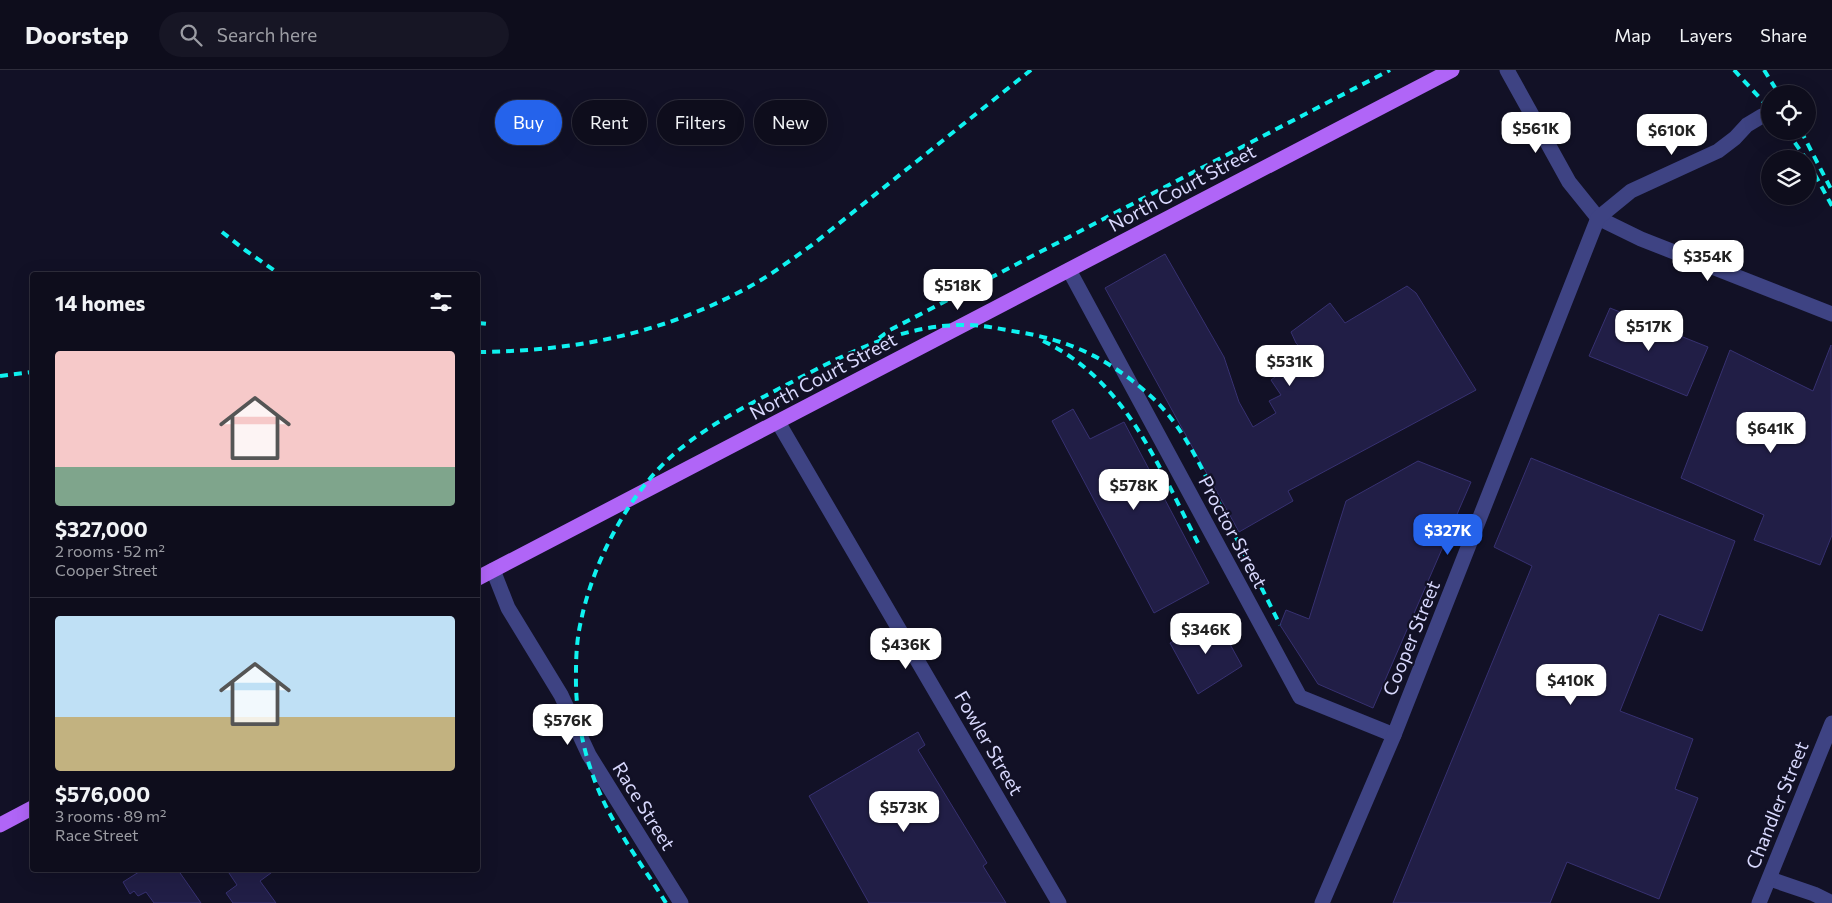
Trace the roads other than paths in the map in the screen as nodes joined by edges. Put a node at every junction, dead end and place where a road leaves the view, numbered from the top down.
1 (1452, 70) edge
2 (1507, 70) edge
3 (1761, 117) edge
4 (1598, 218) junction
5 (1068, 270) junction
6 (1832, 314) edge
7 (778, 422) junction
8 (493, 570) junction
9 (480, 577) edge
10 (1832, 723) edge
11 (1394, 736) junction
12 (30, 809) edge
13 (0, 825) edge
14 (1770, 879) junction
15 (680, 903) edge
16 (1059, 903) edge
17 (1322, 903) edge
18 (1760, 903) edge
19 (1832, 903) edge

1 - 5 main road, North Court Street
2 - 4 street
3 - 4 street
4 - 6 street
4 - 11 street, Cooper Street
5 - 7 main road, North Court Street
5 - 11 street, Proctor Street
7 - 8 main road, North Court Street
7 - 16 street, Fowler Street
8 - 9 main road, North Court Street
8 - 15 street, Race Street
10 - 14 street, Chandler Street
11 - 17 street, Cooper Street
12 - 13 main road
14 - 18 street, Chandler Street
14 - 19 street

